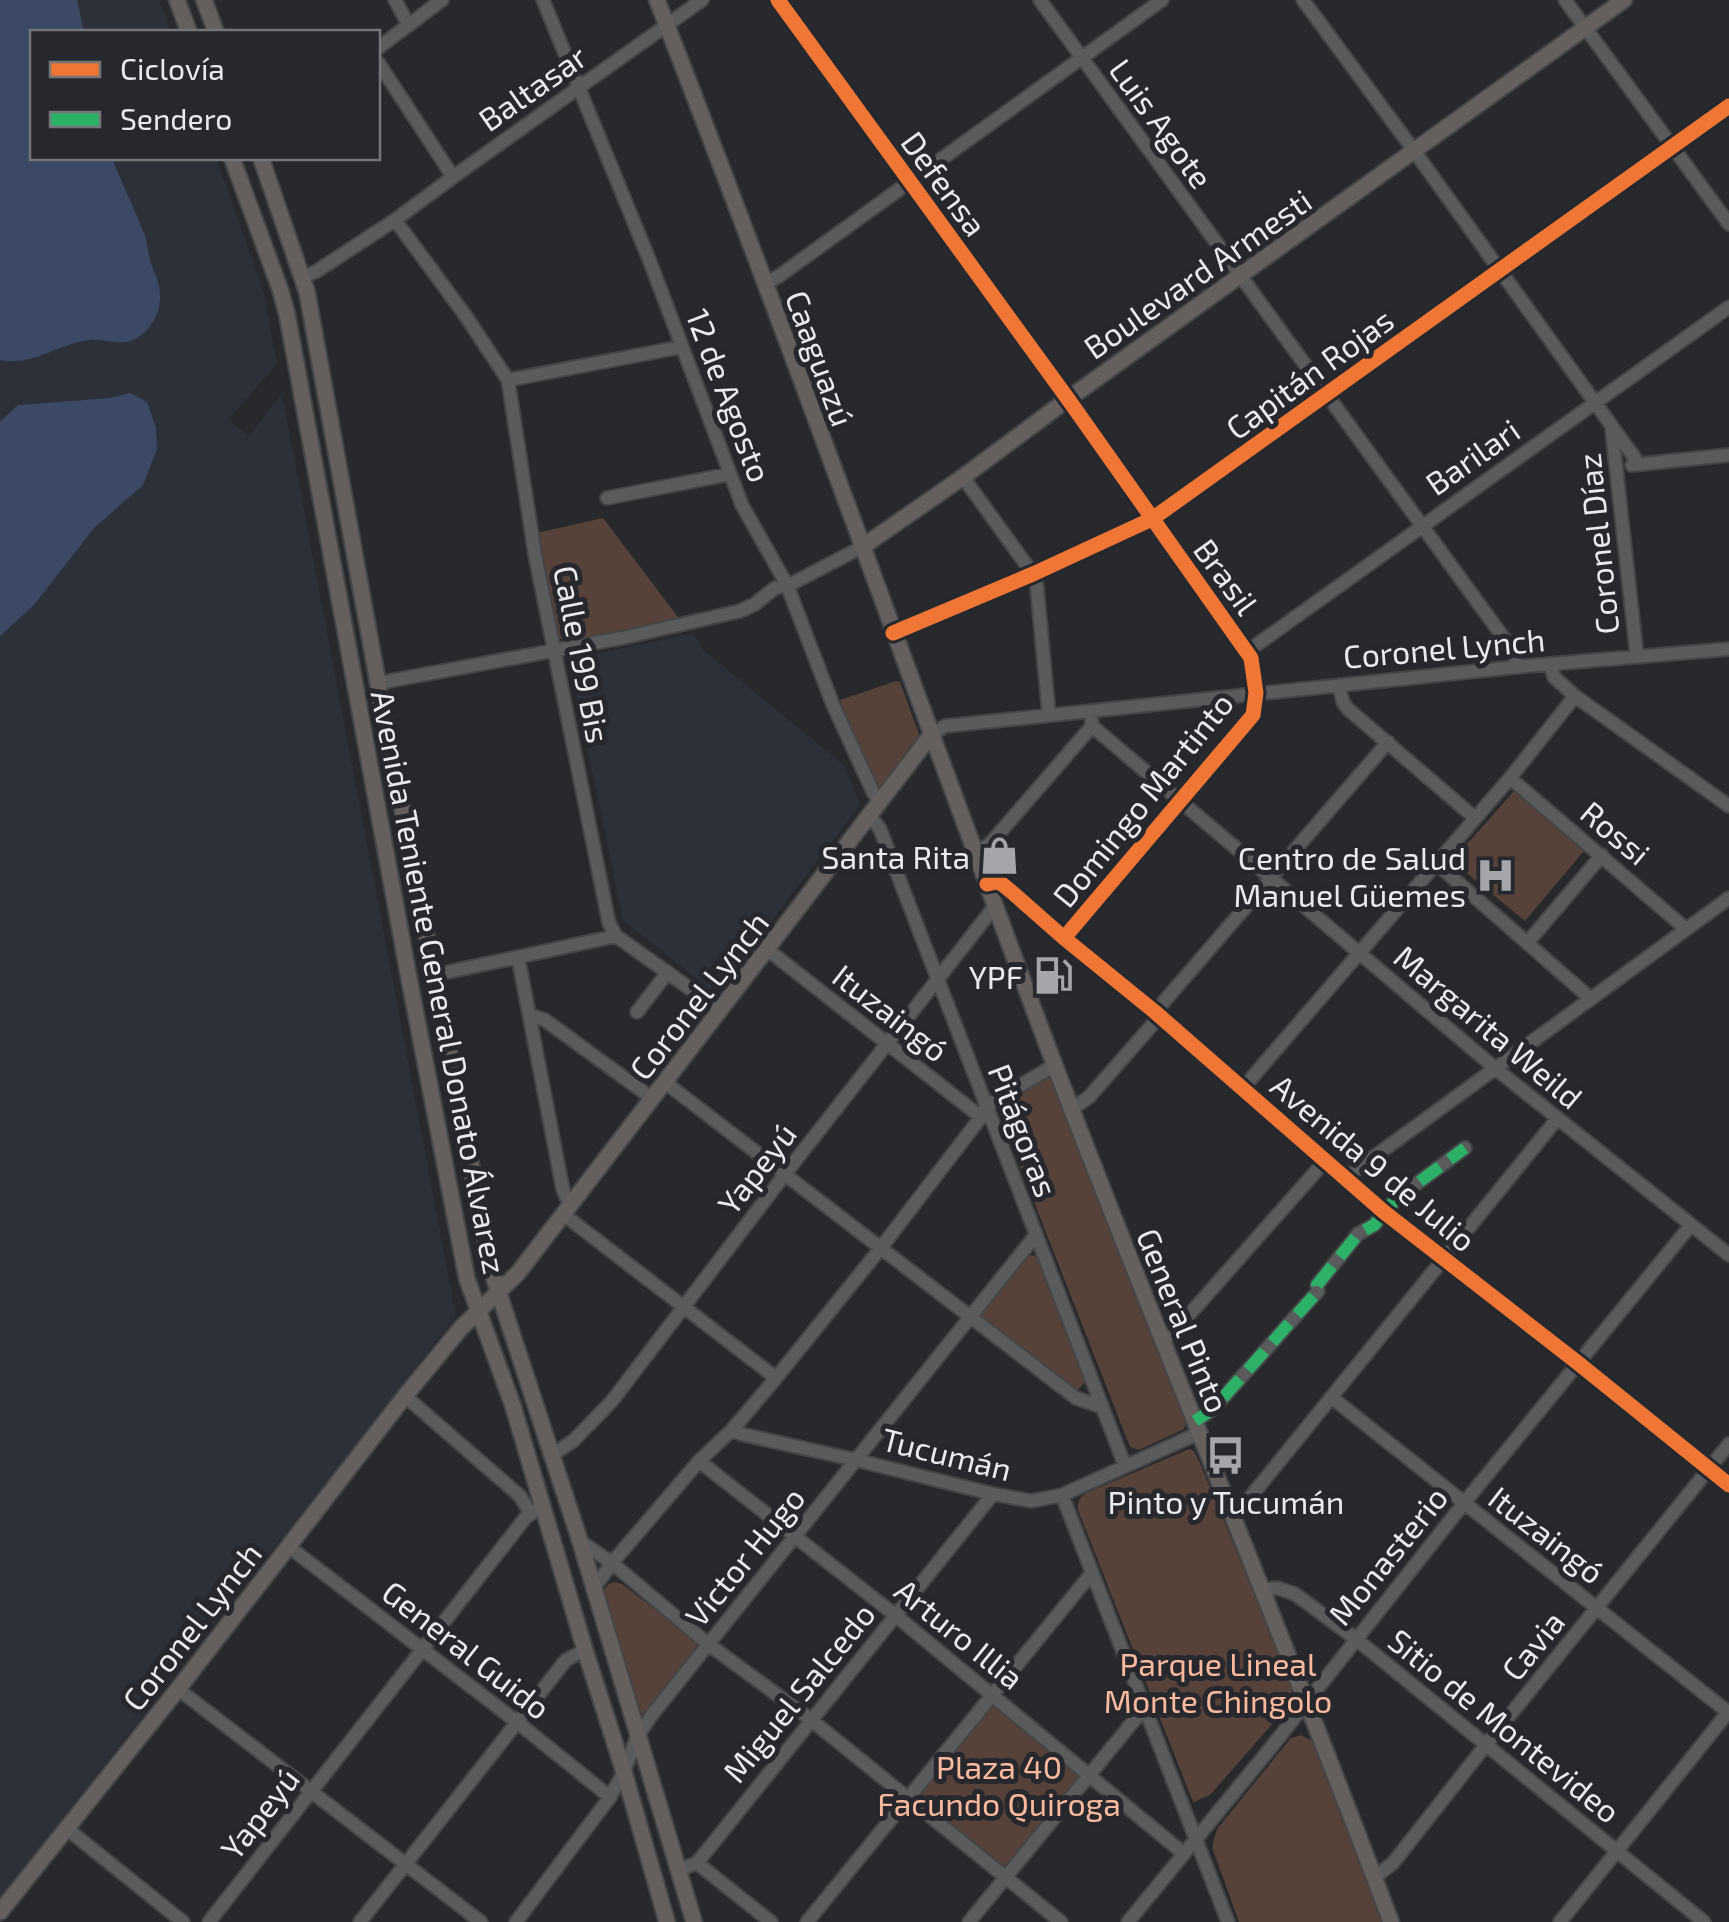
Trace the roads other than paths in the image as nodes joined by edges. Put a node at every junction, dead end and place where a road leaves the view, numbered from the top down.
1 (177, 0) edge
2 (204, 0) edge
3 (395, 0) edge
4 (442, 0) edge
5 (544, 0) edge
6 (657, 0) edge
7 (702, 0) edge
8 (778, 0) edge
9 (1040, 0) edge
10 (1162, 0) edge
11 (1303, 0) edge
12 (1566, 0) edge
13 (1624, 0) edge
14 (408, 24) junction
15 (667, 26) junction
16 (1585, 28) junction
17 (187, 30) edge
18 (215, 30) edge
19 (380, 46) edge
20 (1082, 58) junction
21 (380, 65) edge
22 (578, 88) junction
23 (1729, 106) edge
24 (1672, 147) junction
25 (1415, 152) junction
26 (233, 160) edge
27 (262, 160) edge
28 (452, 176) junction
29 (910, 182) junction
30 (395, 220) junction
31 (1729, 224) edge
32 (1499, 270) junction
33 (303, 277) junction
34 (1239, 277) junction
35 (765, 284) junction
36 (1729, 307) edge
37 (681, 346) junction
38 (508, 380) junction
39 (1326, 396) junction
40 (1068, 399) junction
41 (1594, 402) junction
42 (1611, 426) junction
43 (1729, 455) edge
44 (1639, 464) junction
45 (1617, 466) junction
46 (730, 474) junction
47 (963, 477) junction
48 (607, 498) dead end
49 (1152, 519) junction
50 (1421, 526) junction
51 (862, 547) junction
52 (1032, 574) junction
53 (787, 585) junction
54 (893, 633) junction
55 (1729, 648) edge
56 (554, 650) junction
57 (1248, 651) junction
58 (1637, 657) junction
59 (1550, 664) junction
60 (1518, 666) junction
61 (378, 683) junction
62 (1339, 685) junction
63 (1256, 693) junction
64 (1575, 696) junction
65 (1090, 711) junction
66 (1049, 715) junction
67 (1092, 726) junction
68 (931, 736) junction
69 (1388, 742) junction
70 (1510, 778) junction
71 (1180, 800) junction
72 (1729, 806) edge
73 (875, 809) junction
74 (1475, 818) junction
75 (975, 853) junction
76 (1602, 855) junction
77 (1437, 864) junction
78 (1271, 876) junction
79 (987, 884) junction
80 (1729, 898) edge
81 (995, 906) junction
82 (1686, 929) junction
83 (616, 936) junction
84 (1064, 938) junction
85 (1528, 942) junction
86 (768, 950) junction
87 (1359, 954) junction
88 (518, 956) junction
89 (668, 972) junction
90 (434, 975) junction
91 (938, 980) junction
92 (1590, 998) junction
93 (720, 1010) junction
94 (637, 1012) dead end
95 (1158, 1014) junction
96 (530, 1015) junction
97 (887, 1044) junction
98 (1054, 1064) junction
99 (1496, 1069) junction
100 (666, 1082) junction
101 (1243, 1088) junction
102 (653, 1099) junction
103 (1072, 1109) junction
104 (984, 1112) junction
105 (1557, 1119) junction
106 (1464, 1148) dead end
107 (1326, 1160) junction
108 (785, 1174) junction
109 (1346, 1178) junction
110 (568, 1208) junction
111 (1384, 1212) junction
112 (1691, 1225) junction
113 (1035, 1236) junction
114 (880, 1249) junction
115 (1729, 1255) edge
116 (1443, 1258) junction
117 (498, 1292) junction
118 (684, 1308) junction
119 (479, 1310) junction
120 (968, 1317) junction
121 (1161, 1342) junction
122 (1578, 1362) junction
123 (776, 1378) junction
124 (405, 1396) junction
125 (1331, 1397) junction
126 (1102, 1407) junction
127 (1197, 1427) junction
128 (732, 1430) junction
129 (1729, 1444) edge
130 (552, 1455) junction
131 (856, 1460) junction
132 (698, 1461) junction
133 (1125, 1466) junction
134 (1709, 1469) junction
135 (1729, 1485) edge
136 (536, 1488) junction
137 (993, 1494) junction
138 (1062, 1495) junction
139 (520, 1496) junction
140 (1464, 1502) junction
141 (536, 1510) junction
142 (1232, 1511) junction
143 (796, 1536) junction
144 (580, 1540) junction
145 (288, 1546) junction
146 (612, 1564) junction
147 (1091, 1574) junction
148 (594, 1588) junction
149 (1263, 1589) junction
150 (1598, 1608) junction
151 (895, 1615) junction
152 (1356, 1639) junction
153 (708, 1644) junction
154 (422, 1649) junction
155 (584, 1650) junction
156 (178, 1689) junction
157 (991, 1694) junction
158 (1307, 1700) junction
159 (1145, 1707) junction
160 (1729, 1712) edge
161 (810, 1719) junction
162 (517, 1722) junction
163 (638, 1738) junction
164 (1484, 1746) junction
165 (624, 1772) junction
166 (1088, 1774) junction
167 (311, 1791) junction
168 (610, 1797) junction
169 (906, 1798) junction
170 (66, 1828) junction
171 (1196, 1837) junction
172 (1616, 1851) junction
173 (1183, 1853) junction
174 (697, 1863) junction
175 (404, 1865) junction
176 (678, 1870) junction
177 (1006, 1877) junction
178 (1374, 1878) junction
179 (0, 1912) edge
180 (184, 1922) edge
181 (209, 1922) edge
182 (360, 1922) edge
183 (481, 1922) edge
184 (516, 1922) edge
185 (666, 1922) edge
186 (694, 1922) edge
187 (772, 1922) edge
188 (806, 1922) edge
189 (969, 1922) edge
190 (1061, 1922) edge
191 (1128, 1922) edge
192 (1228, 1922) edge
193 (1391, 1922) edge
194 (1560, 1922) edge
195 (1704, 1922) edge

1 - 17 main road
2 - 18 main road
3 - 14 street
4 - 14 street
5 - 22 street, 12 de Agosto
6 - 15 main road, Caaguazú
7 - 15 street, Baltasar
8 - 29 street, Defensa
9 - 20 street, Luis Agote
10 - 20 street
11 - 25 street, Coronel Díaz
12 - 16 street
13 - 16 main road, Boulevard Armesti
14 - 19 street
15 - 22 street, Baltasar
15 - 35 main road, Caaguazú
16 - 24 street
16 - 25 main road, Boulevard Armesti
20 - 29 street
20 - 34 street, Luis Agote
21 - 28 street
22 - 28 street, Baltasar
22 - 37 street, 12 de Agosto
23 - 24 street, Capitán Rojas
24 - 31 street
24 - 32 street, Capitán Rojas
25 - 32 street, Coronel Díaz
25 - 34 main road, Boulevard Armesti
26 - 119 main road, Avenida Teniente General Donato Álvarez
27 - 33 main road, Avenida Teniente General Donato Álvarez
28 - 30 street, Baltasar
29 - 35 street
29 - 40 street, Defensa
30 - 33 street, Baltasar
30 - 38 street
32 - 39 street, Capitán Rojas
32 - 41 street, Coronel Díaz
33 - 61 main road, Avenida Teniente General Donato Álvarez
34 - 39 street, Luis Agote
34 - 40 main road, Boulevard Armesti
35 - 51 main road, Caaguazú
36 - 41 street, Barilari
37 - 38 street
37 - 46 street, 12 de Agosto
38 - 56 street, Calle 199 Bis
39 - 49 street, Capitán Rojas
39 - 50 street, Luis Agote
40 - 47 main road, Boulevard Armesti
40 - 49 street, Brasil
41 - 42 street, Coronel Díaz
41 - 50 street, Barilari
42 - 44 street, Coronel Díaz
42 - 45 street, Coronel Díaz
43 - 44 street
44 - 45 street
45 - 58 street, Coronel Díaz
46 - 48 street
46 - 53 street, 12 de Agosto
47 - 51 main road, Boulevard Armesti
47 - 52 street
49 - 52 street, Capitán Rojas
49 - 57 street, Brasil
50 - 57 street, Barilari
50 - 60 street, Luis Agote
51 - 53 street, Boulevard Armesti
51 - 54 main road, Caaguazú
52 - 54 street, Capitán Rojas
52 - 66 street
53 - 56 street, Boulevard Armesti
53 - 73 street, 12 de Agosto
54 - 68 main road, Caaguazú
55 - 58 street, Coronel Lynch
56 - 61 street, Boulevard Armesti
56 - 83 street, Calle 199 Bis
57 - 63 street, Brasil
58 - 59 street, Coronel Lynch
59 - 60 street, Coronel Lynch
59 - 64 street
60 - 62 street, Coronel Lynch
61 - 90 main road, Avenida Teniente General Donato Álvarez
62 - 63 street, Coronel Lynch
62 - 69 street
63 - 65 street, Coronel Lynch
63 - 71 street, Domingo Martinto
64 - 70 street
64 - 72 street
65 - 66 street, Coronel Lynch
65 - 67 street
66 - 68 street, Coronel Lynch
67 - 71 street, Margarita Weild
67 - 75 street
68 - 73 main road, Coronel Lynch
68 - 75 main road, General Pinto
69 - 74 street
69 - 78 street
70 - 74 street
70 - 76 street, Rossi
71 - 78 street, Margarita Weild
71 - 84 street, Domingo Martinto
73 - 86 main road, Coronel Lynch
73 - 91 street, Pitágoras
74 - 77 street
75 - 79 main road, General Pinto
76 - 82 street, Rossi
76 - 85 street
77 - 85 street
77 - 87 street
78 - 87 street, Margarita Weild
78 - 95 street
79 - 81 main road, General Pinto
79 - 84 street, Avenida 9 de Julio
80 - 82 street
81 - 91 street, Yapeyú
81 - 98 main road, General Pinto
82 - 92 street
83 - 88 street
83 - 89 street
84 - 95 street, Avenida 9 de Julio
85 - 92 street
86 - 93 main road, Coronel Lynch
86 - 97 street, Ituzaingó
87 - 99 street, Margarita Weild
87 - 101 street
88 - 90 street
88 - 96 street
89 - 93 street
89 - 94 street
90 - 117 main road, Avenida Teniente General Donato Álvarez
91 - 97 street, Yapeyú
91 - 104 street, Pitágoras
92 - 99 street
93 - 100 main road, Coronel Lynch
95 - 101 street, Avenida 9 de Julio
95 - 103 street
96 - 102 street
96 - 110 street
97 - 104 street, Ituzaingó
97 - 108 street, Yapeyú
98 - 103 main road, General Pinto
98 - 104 street
99 - 105 street, Margarita Weild
99 - 109 street
100 - 102 main road, Coronel Lynch
100 - 108 street
101 - 107 street, Avenida 9 de Julio
102 - 110 main road, Coronel Lynch
103 - 121 main road, General Pinto
104 - 113 street, Pitágoras
104 - 114 street
105 - 112 street, Margarita Weild
105 - 116 street
106 - 111 street, Tucumán
107 - 109 street, Avenida 9 de Julio
107 - 121 street
108 - 114 street
108 - 118 street, Yapeyú
109 - 111 street, Avenida 9 de Julio
110 - 117 main road, Coronel Lynch
110 - 118 street
111 - 116 street, Avenida 9 de Julio
111 - 127 street, Tucumán
112 - 115 street, Margarita Weild
112 - 122 street, Monasterio
113 - 120 street, Victor Hugo
113 - 126 street, Pitágoras
114 - 120 street
114 - 123 street
116 - 122 street, Avenida 9 de Julio
116 - 125 street
117 - 119 main road, Coronel Lynch
117 - 130 main road, Avenida Teniente General Donato Álvarez
118 - 123 street
118 - 130 street, Yapeyú
119 - 124 main road, Coronel Lynch
119 - 136 main road, Avenida Teniente General Donato Álvarez
120 - 126 street
120 - 131 street, Victor Hugo
121 - 127 main road, General Pinto
122 - 134 street, Avenida 9 de Julio
122 - 140 street, Monasterio
123 - 128 street
124 - 139 street
124 - 145 main road, Coronel Lynch
125 - 140 street, Ituzaingó
125 - 142 street
126 - 133 street, Pitágoras
127 - 133 street, Tucumán
127 - 142 main road, General Pinto
128 - 131 street, Tucumán
128 - 132 street
129 - 134 street, Cavia
130 - 144 main road, Avenida Teniente General Donato Álvarez
131 - 137 street, Tucumán
131 - 143 street, Victor Hugo
132 - 143 street, Arturo Illia
132 - 146 street
133 - 138 street, Tucumán
134 - 135 street, Avenida 9 de Julio
134 - 150 street, Cavia
136 - 139 street
136 - 141 main road, Avenida Teniente General Donato Álvarez
137 - 138 street, Tucumán
137 - 151 street, Miguel Salcedo
138 - 147 street
139 - 141 street
140 - 150 street, Ituzaingó
140 - 152 street, Monasterio
141 - 154 street, Yapeyú
141 - 155 main road, Avenida Teniente General Donato Álvarez
142 - 149 main road, General Pinto
143 - 151 street, Arturo Illia
143 - 153 street, Victor Hugo
144 - 146 street
144 - 148 main road, Avenida Teniente General Donato Álvarez
145 - 154 street, General Guido
145 - 156 main road, Coronel Lynch
146 - 148 street
146 - 153 street
147 - 157 street
147 - 159 street
148 - 163 main road, Avenida Teniente General Donato Álvarez
149 - 152 street, Sitio de Montevideo
149 - 158 main road, General Pinto
150 - 160 street, Ituzaingó
150 - 164 street, Cavia
151 - 157 street, Arturo Illia
151 - 161 street, Miguel Salcedo
152 - 158 street, Monasterio
152 - 164 street, Sitio de Montevideo
153 - 161 street
153 - 163 street, Victor Hugo
154 - 162 street, General Guido
154 - 167 street, Yapeyú
155 - 162 street
155 - 165 main road, Avenida Teniente General Donato Álvarez
156 - 167 street
156 - 170 main road, Coronel Lynch
157 - 166 street, Arturo Illia
157 - 169 street
158 - 171 street, Monasterio
158 - 178 main road, General Pinto
159 - 166 street
159 - 171 street
160 - 172 street
161 - 169 street
161 - 174 street, Miguel Salcedo
162 - 168 street, General Guido
162 - 175 street
163 - 165 street, Victor Hugo
163 - 176 main road, Avenida Teniente General Donato Álvarez
164 - 172 street, Sitio de Montevideo
164 - 178 street, Cavia
165 - 168 street, Victor Hugo
165 - 185 main road, Avenida Teniente General Donato Álvarez
166 - 173 street, Arturo Illia
166 - 177 street
167 - 175 street
167 - 181 street, Yapeyú
168 - 184 street, Victor Hugo
169 - 177 street
169 - 188 street
170 - 179 main road, Coronel Lynch
170 - 180 street
171 - 173 street, Monasterio
171 - 192 street
172 - 194 street
172 - 195 street, Sitio de Montevideo
173 - 191 street, Monasterio
174 - 176 street
174 - 187 street
175 - 182 street
175 - 183 street
176 - 186 main road, Avenida Teniente General Donato Álvarez
177 - 189 street
177 - 190 street
178 - 193 main road, General Pinto

